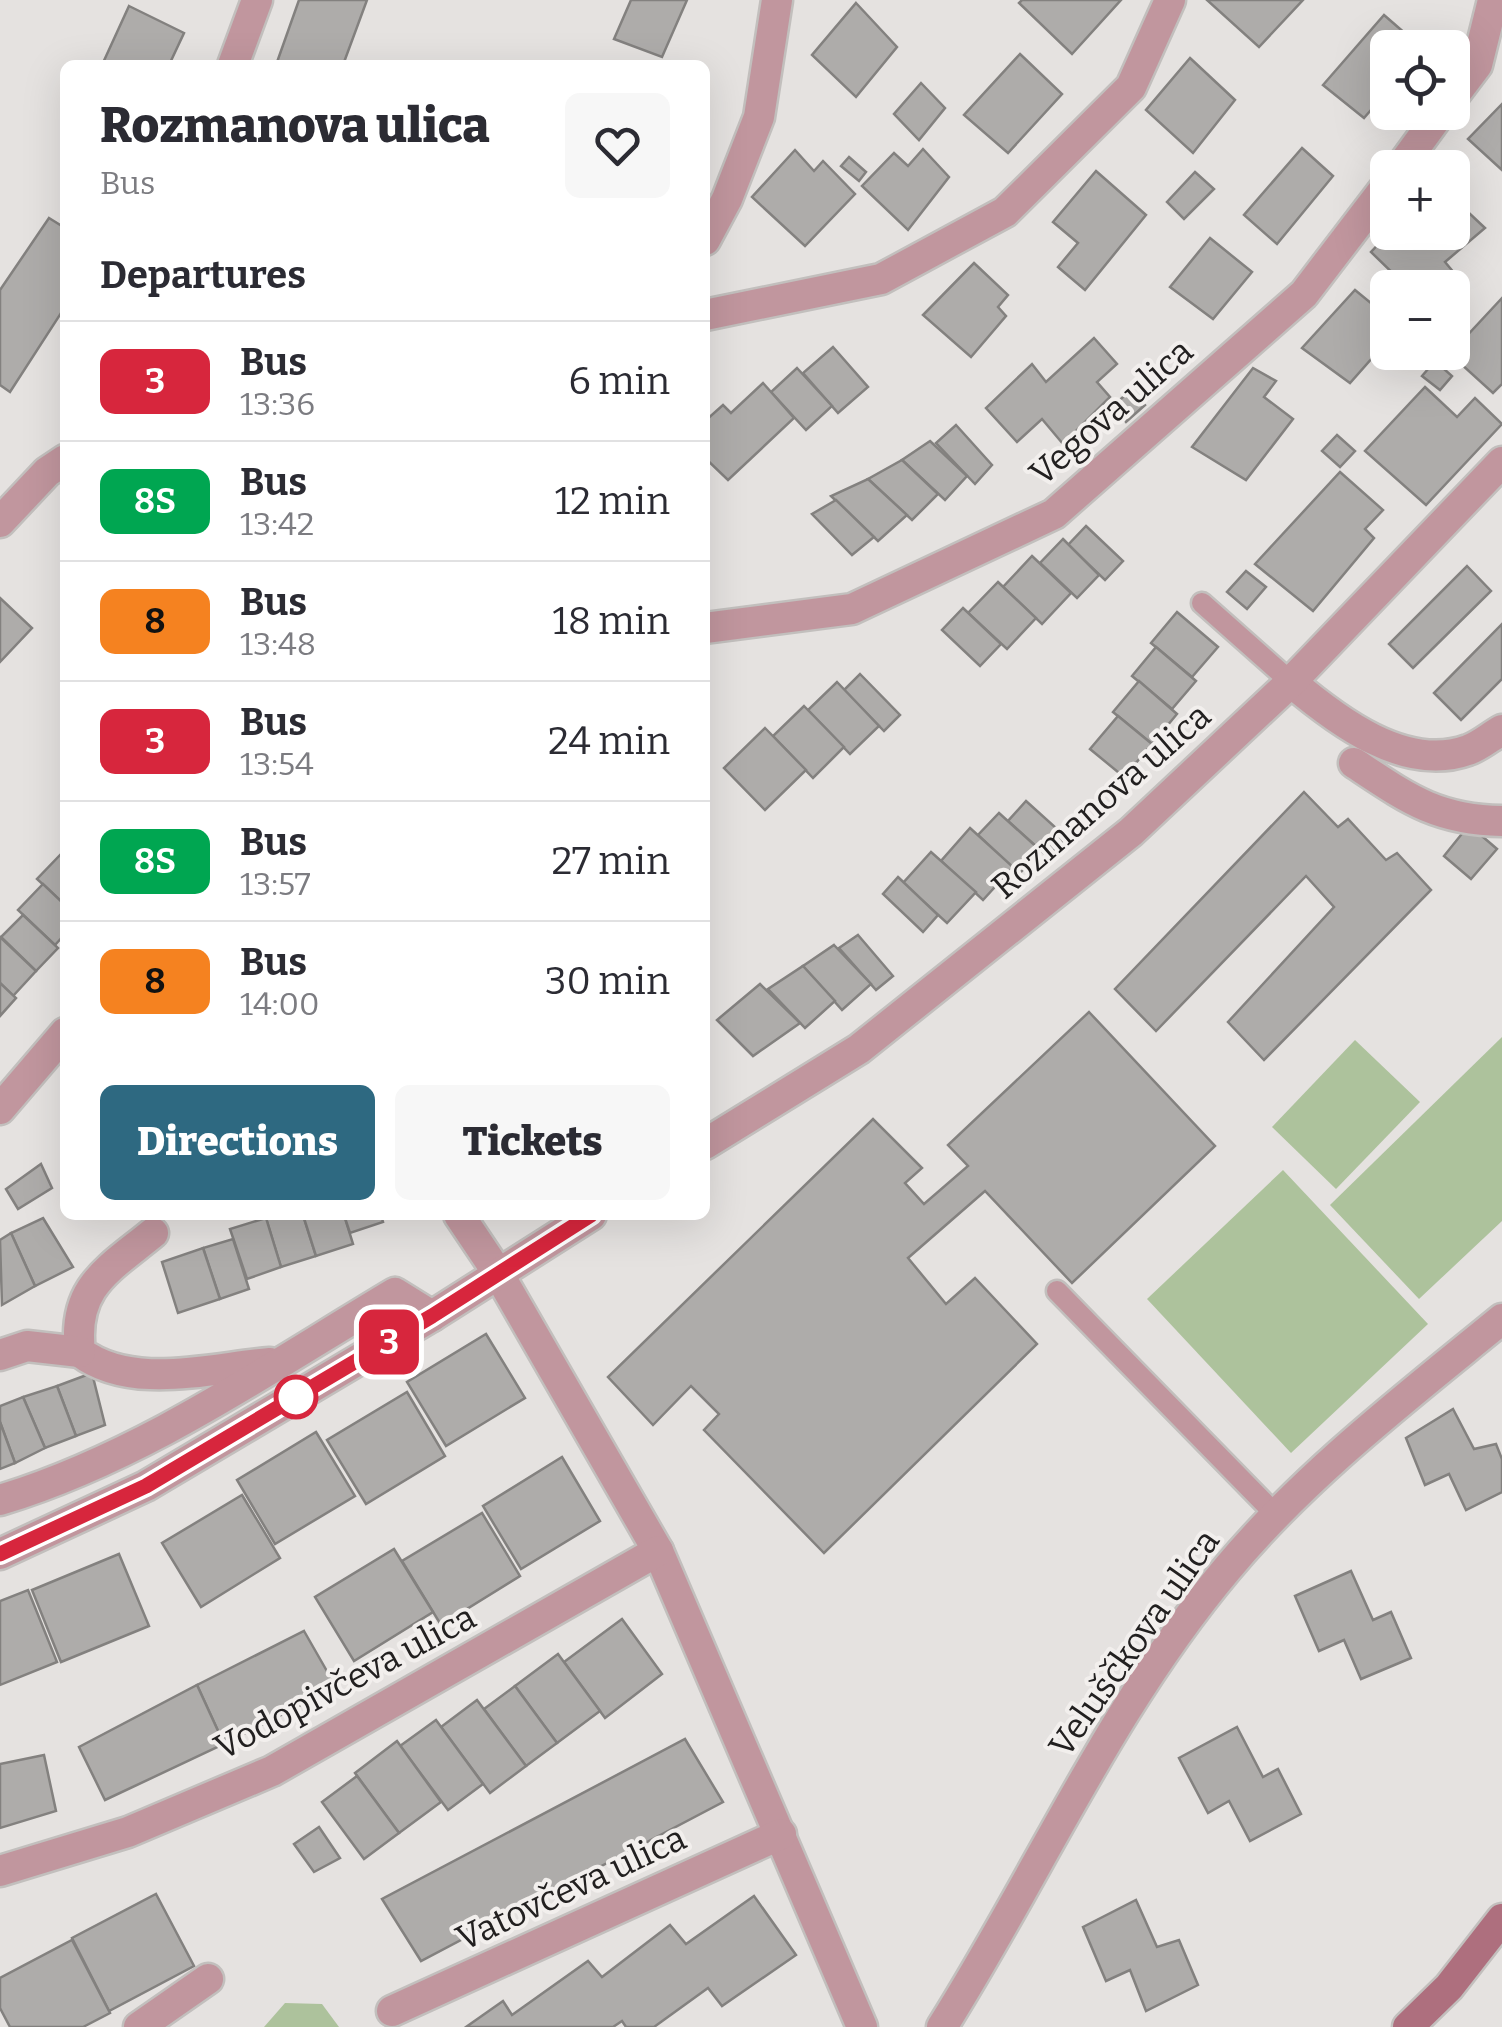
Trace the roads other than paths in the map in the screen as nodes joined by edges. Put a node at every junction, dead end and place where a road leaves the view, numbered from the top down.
1 (257, 0) edge
2 (777, 0) edge
3 (1170, 0) edge
4 (1493, 0) edge
5 (235, 60) edge
6 (1470, 74) edge
7 (1370, 208) edge
8 (710, 231) edge
9 (710, 314) edge
10 (1502, 462) edge
11 (60, 463) edge
12 (0, 522) edge
13 (1202, 603) dead end
14 (710, 627) edge
15 (1291, 682) junction
16 (1502, 730) edge
17 (1354, 762) dead end
18 (1502, 821) edge
19 (60, 1040) edge
20 (0, 1109) edge
21 (710, 1141) edge
22 (462, 1220) edge
23 (583, 1220) edge
24 (154, 1232) dead end
25 (498, 1273) junction
26 (1057, 1291) dead end
27 (432, 1316) junction
28 (1502, 1318) edge
29 (80, 1352) junction
30 (0, 1355) edge
31 (278, 1362) junction
32 (0, 1500) edge
33 (1277, 1516) junction
34 (658, 1551) junction
35 (0, 1554) edge
36 (780, 1834) junction
37 (0, 1871) edge
38 (1502, 1919) edge
39 (208, 1979) dead end
40 (392, 2010) dead end
41 (140, 2027) edge
42 (862, 2027) edge
43 (942, 2027) edge
44 (1408, 2027) edge

1 - 5 street
2 - 8 street
3 - 9 street
4 - 6 street
7 - 14 street, Vegova ulica
10 - 15 street, Rozmanova ulica
11 - 12 street
13 - 15 lane
15 - 16 street
15 - 21 street, Rozmanova ulica
17 - 18 street
19 - 20 street
22 - 25 street
23 - 25 street
24 - 29 street
25 - 27 street
25 - 34 street
26 - 33 lane
27 - 31 street
27 - 35 street
28 - 33 street, Veluščkova ulica
29 - 30 street
29 - 31 street
31 - 32 street
33 - 43 street, Veluščkova ulica
34 - 36 street
34 - 37 street, Vodopivčeva ulica
36 - 40 street, Vatovčeva ulica
36 - 42 street
38 - 44 street
39 - 41 street

